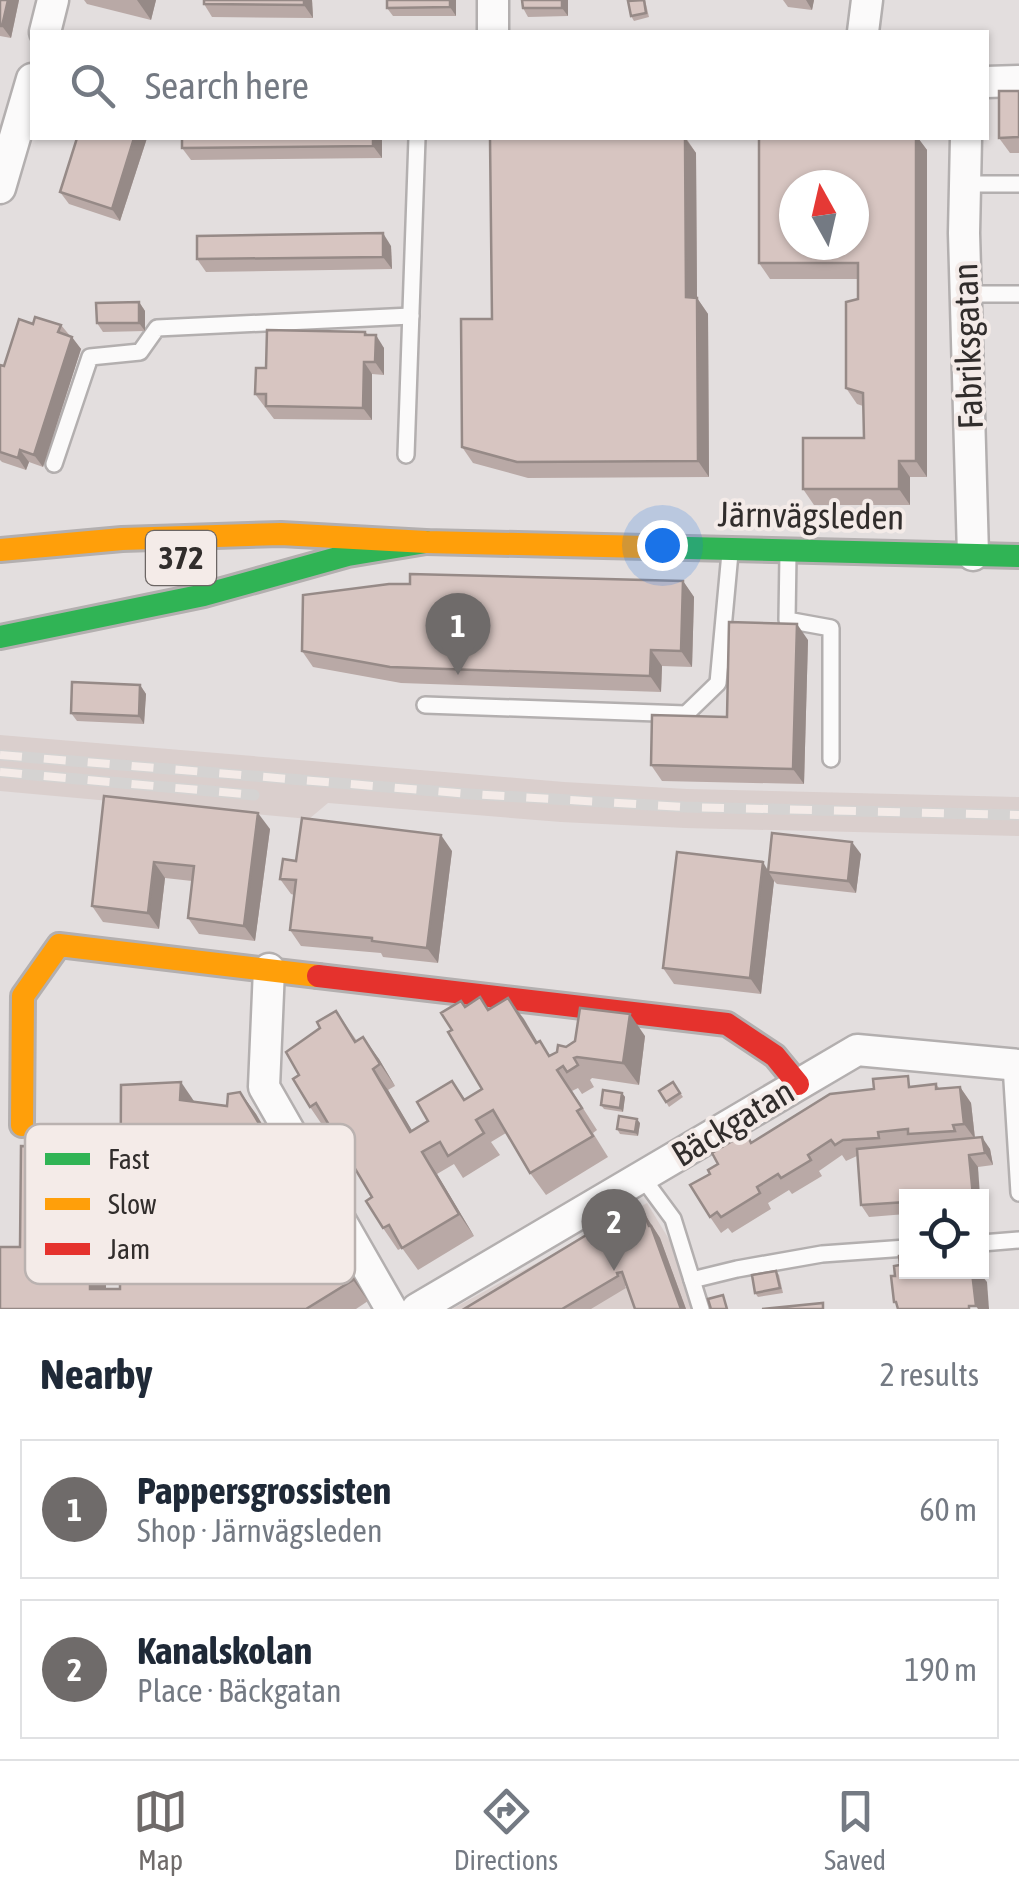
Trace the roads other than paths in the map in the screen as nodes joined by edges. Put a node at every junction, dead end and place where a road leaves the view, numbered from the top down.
1 (53, 0) edge
2 (494, 0) edge
3 (868, 0) edge
4 (46, 30) edge
5 (493, 30) edge
6 (863, 30) edge
7 (1019, 81) edge
8 (989, 82) edge
9 (23, 85) edge
10 (417, 140) edge
11 (966, 140) edge
12 (965, 184) junction
13 (1019, 184) edge
14 (0, 188) edge
15 (966, 294) junction
16 (1019, 294) edge
17 (411, 316) junction
18 (406, 455) dead end
19 (54, 464) dead end
20 (0, 523) edge
21 (362, 538) junction
22 (84, 542) junction
23 (426, 542) junction
24 (730, 549) junction
25 (0, 550) edge
26 (788, 550) junction
27 (973, 555) junction
28 (1019, 556) edge
29 (157, 560) dead end
30 (0, 637) edge
31 (425, 705) dead end
32 (832, 758) dead end
33 (269, 968) junction
34 (1015, 1065) edge
35 (798, 1084) junction
36 (285, 1124) edge
37 (22, 1126) dead end
38 (642, 1177) junction
39 (1019, 1193) edge
40 (1019, 1240) edge
41 (989, 1242) edge
42 (355, 1247) edge
43 (899, 1248) edge
44 (692, 1280) junction
45 (390, 1309) edge
46 (417, 1309) edge
47 (701, 1309) edge

1 - 4 street
2 - 5 street
3 - 6 street
7 - 8 street
9 - 14 street
10 - 17 lane
11 - 12 street, Fabriksgatan
12 - 13 lane
12 - 15 street, Fabriksgatan
15 - 16 lane
15 - 27 street, Fabriksgatan
17 - 18 lane
17 - 19 lane
20 - 22 street
21 - 22 main road, Järnvägsleden
21 - 23 main road, Järnvägsleden / 372
21 - 29 main road, Järnvägsleden / 372
22 - 25 main road, Järnvägsleden
23 - 24 main road, Järnvägsleden / 372
23 - 30 main road
24 - 26 main road, Järnvägsleden / 372
24 - 31 lane
26 - 27 main road, Järnvägsleden / 372
26 - 32 lane
27 - 28 main road, Järnvägsleden / 372
33 - 35 main road
33 - 36 street
33 - 37 main road
34 - 35 street, Bäckgatan
34 - 39 lane
35 - 38 street, Bäckgatan
38 - 44 lane
38 - 46 street, Bäckgatan
40 - 41 lane
42 - 45 street
43 - 44 lane
44 - 47 lane

